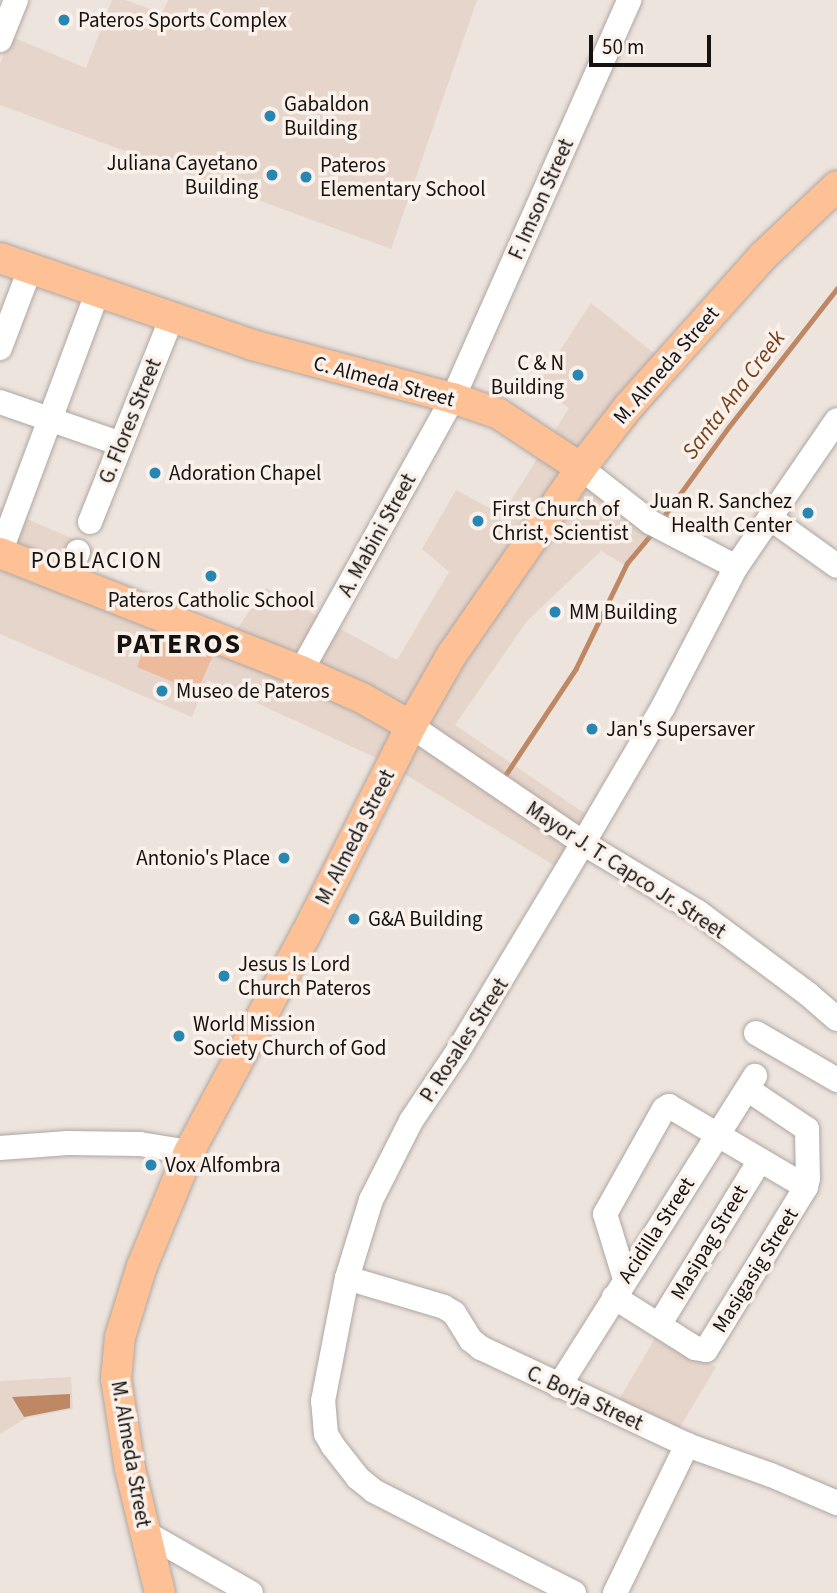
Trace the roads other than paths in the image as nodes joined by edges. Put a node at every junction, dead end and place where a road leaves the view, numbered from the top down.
1 (16, 0) edge
2 (629, 0) edge
3 (0, 40) edge
4 (837, 186) edge
5 (0, 258) edge
6 (30, 269) junction
7 (97, 294) junction
8 (171, 319) junction
9 (0, 348) edge
10 (453, 398) junction
11 (0, 402) edge
12 (837, 420) edge
13 (50, 421) junction
14 (121, 444) junction
15 (581, 468) junction
16 (770, 518) junction
17 (90, 522) dead end
18 (0, 553) edge
19 (837, 566) edge
20 (736, 567) junction
21 (301, 671) junction
22 (411, 726) junction
23 (583, 843) junction
24 (837, 1019) edge
25 (756, 1033) dead end
26 (837, 1080) edge
27 (718, 1135) junction
28 (0, 1148) edge
29 (189, 1152) junction
30 (760, 1160) junction
31 (806, 1187) junction
32 (347, 1278) junction
33 (619, 1288) junction
34 (659, 1325) junction
35 (559, 1386) junction
36 (687, 1445) junction
37 (837, 1503) edge
38 (144, 1532) junction
39 (160, 1593) edge
40 (251, 1593) edge
41 (573, 1593) edge
42 (615, 1593) edge

1 - 3 street
2 - 10 street, F. Imson Street
4 - 15 main road, M. Almeda Street
5 - 6 main road, C. Almeda Street
6 - 7 main road, C. Almeda Street
6 - 9 street
7 - 8 main road, C. Almeda Street
7 - 13 street
8 - 10 main road, C. Almeda Street
8 - 14 street, G. Flores Street
10 - 15 main road, C. Almeda Street
10 - 21 street, A. Mabini Street
11 - 13 street
12 - 16 street, P. Rosales Street
13 - 14 street
13 - 18 street
14 - 17 street, G. Flores Street
15 - 20 street, C. Almeda Street
15 - 22 main road, M. Almeda Street
16 - 19 street
16 - 20 street, P. Rosales Street
18 - 21 main road
20 - 23 street, P. Rosales Street
21 - 22 main road
22 - 23 street, Mayor J. T. Capco Jr. Street
22 - 29 main road, M. Almeda Street
23 - 24 street, Mayor J. T. Capco Jr. Street
23 - 32 street, P. Rosales Street
25 - 26 street
27 - 30 street
27 - 31 street, Acidilla Street
27 - 33 street, Acidilla Street
27 - 33 street
28 - 29 street
29 - 38 main road, M. Almeda Street
30 - 31 street
30 - 34 street, Masipag Street
31 - 34 street, Masigasig Street
32 - 35 street, C. Borja Street
32 - 41 street, P. Rosales Street
33 - 34 street
33 - 35 street, Acidilla Street
35 - 36 street, C. Borja Street
36 - 37 street, C. Borja Street
36 - 42 street
38 - 39 main road, M. Almeda Street
38 - 40 street

